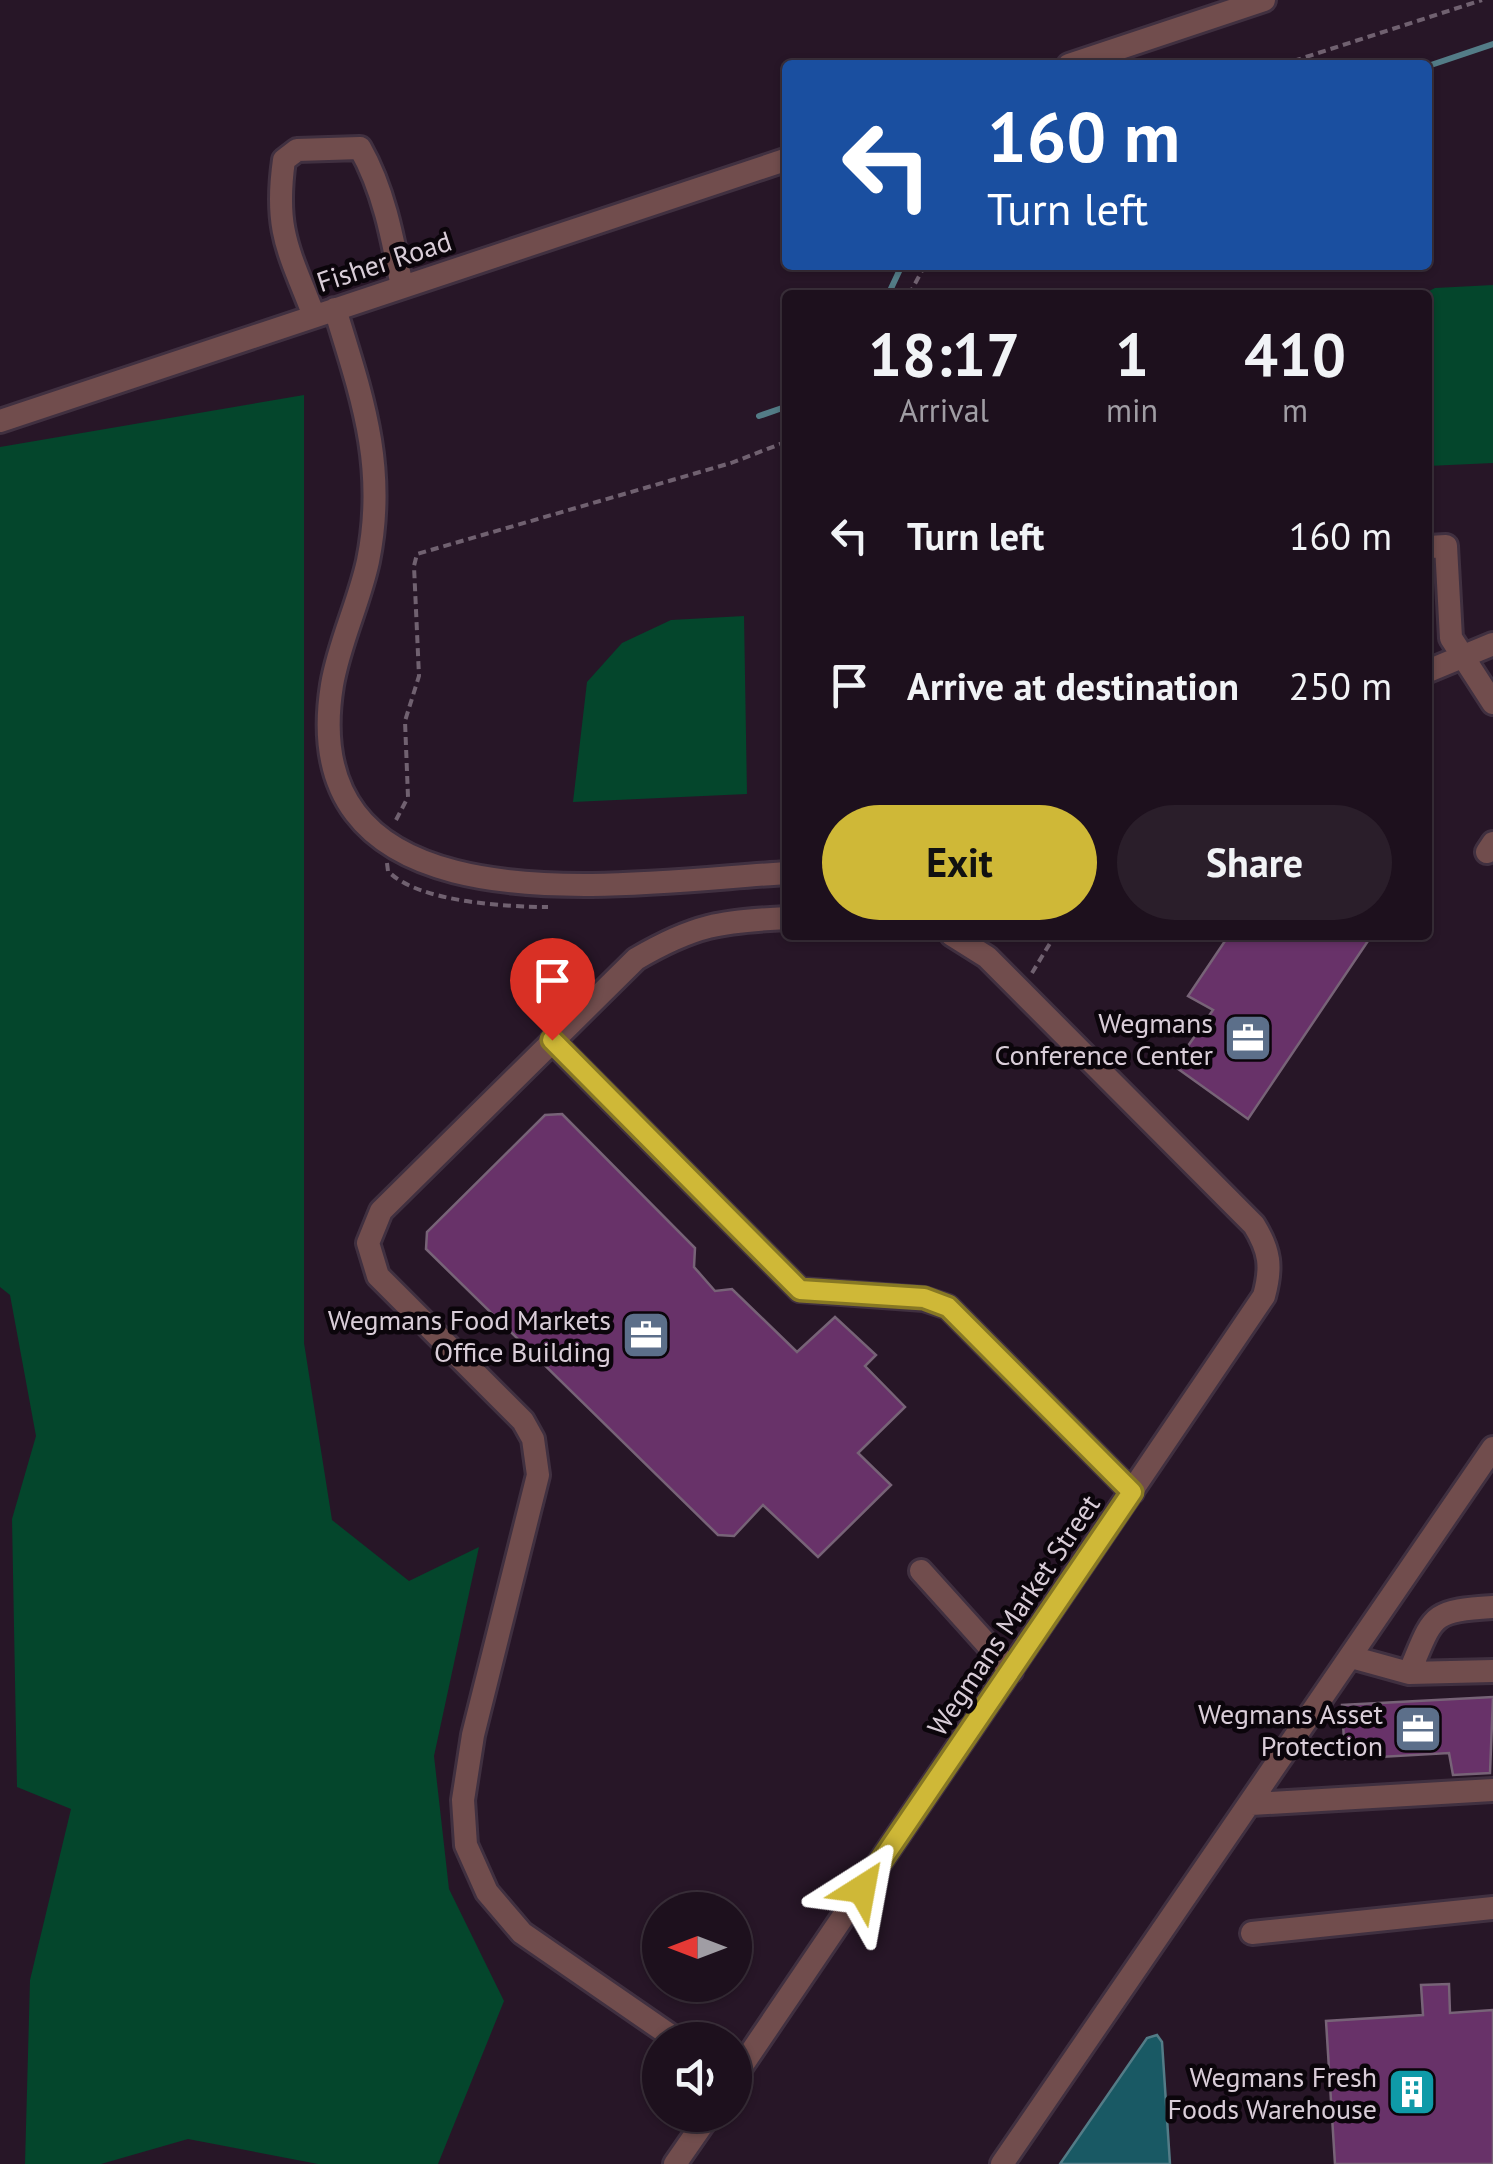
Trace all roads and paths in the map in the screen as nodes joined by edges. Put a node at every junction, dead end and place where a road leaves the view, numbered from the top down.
1 (1264, 0) edge
2 (1482, 0) edge
3 (1084, 60) edge
4 (1296, 60) edge
5 (782, 160) edge
6 (402, 287) junction
7 (325, 312) junction
8 (0, 421) edge
9 (782, 443) edge
10 (1432, 547) edge
11 (1438, 626) edge
12 (1493, 644) edge
13 (1462, 657) junction
14 (1432, 669) edge
15 (1493, 702) edge
16 (388, 844) junction
17 (782, 873) edge
18 (561, 906) dead end
19 (782, 918) edge
20 (960, 940) edge
21 (1052, 940) edge
22 (1024, 968) dead end
23 (552, 1040) junction
24 (1493, 1448) edge
25 (1132, 1492) junction
26 (922, 1571) dead end
27 (1493, 1607) edge
28 (1351, 1657) junction
29 (1011, 1670) junction
30 (1409, 1672) junction
31 (1493, 1672) edge
32 (1493, 1790) edge
33 (1251, 1804) junction
34 (1493, 1908) edge
35 (1252, 1934) dead end
36 (651, 2022) edge
37 (752, 2051) edge
38 (698, 2132) edge
39 (676, 2164) edge
40 (1002, 2164) edge

1 - 3 street
2 - 4 path
5 - 6 street, Fisher Road
6 - 7 street, Fisher Road
6 - 7 street
7 - 8 street, Fisher Road
7 - 16 street
9 - 16 path
10 - 11 street
11 - 13 street
12 - 13 street
13 - 14 street
13 - 15 street
16 - 17 street
16 - 18 path
19 - 23 street
20 - 25 street, Wegmans Market Street
21 - 22 path
23 - 25 street
23 - 36 street
24 - 28 street
25 - 29 street, Wegmans Market Street
26 - 29 street
27 - 30 street
28 - 30 street
28 - 33 street
29 - 37 street, Wegmans Market Street
30 - 31 street
32 - 33 street
33 - 40 street
34 - 35 street
38 - 39 street

